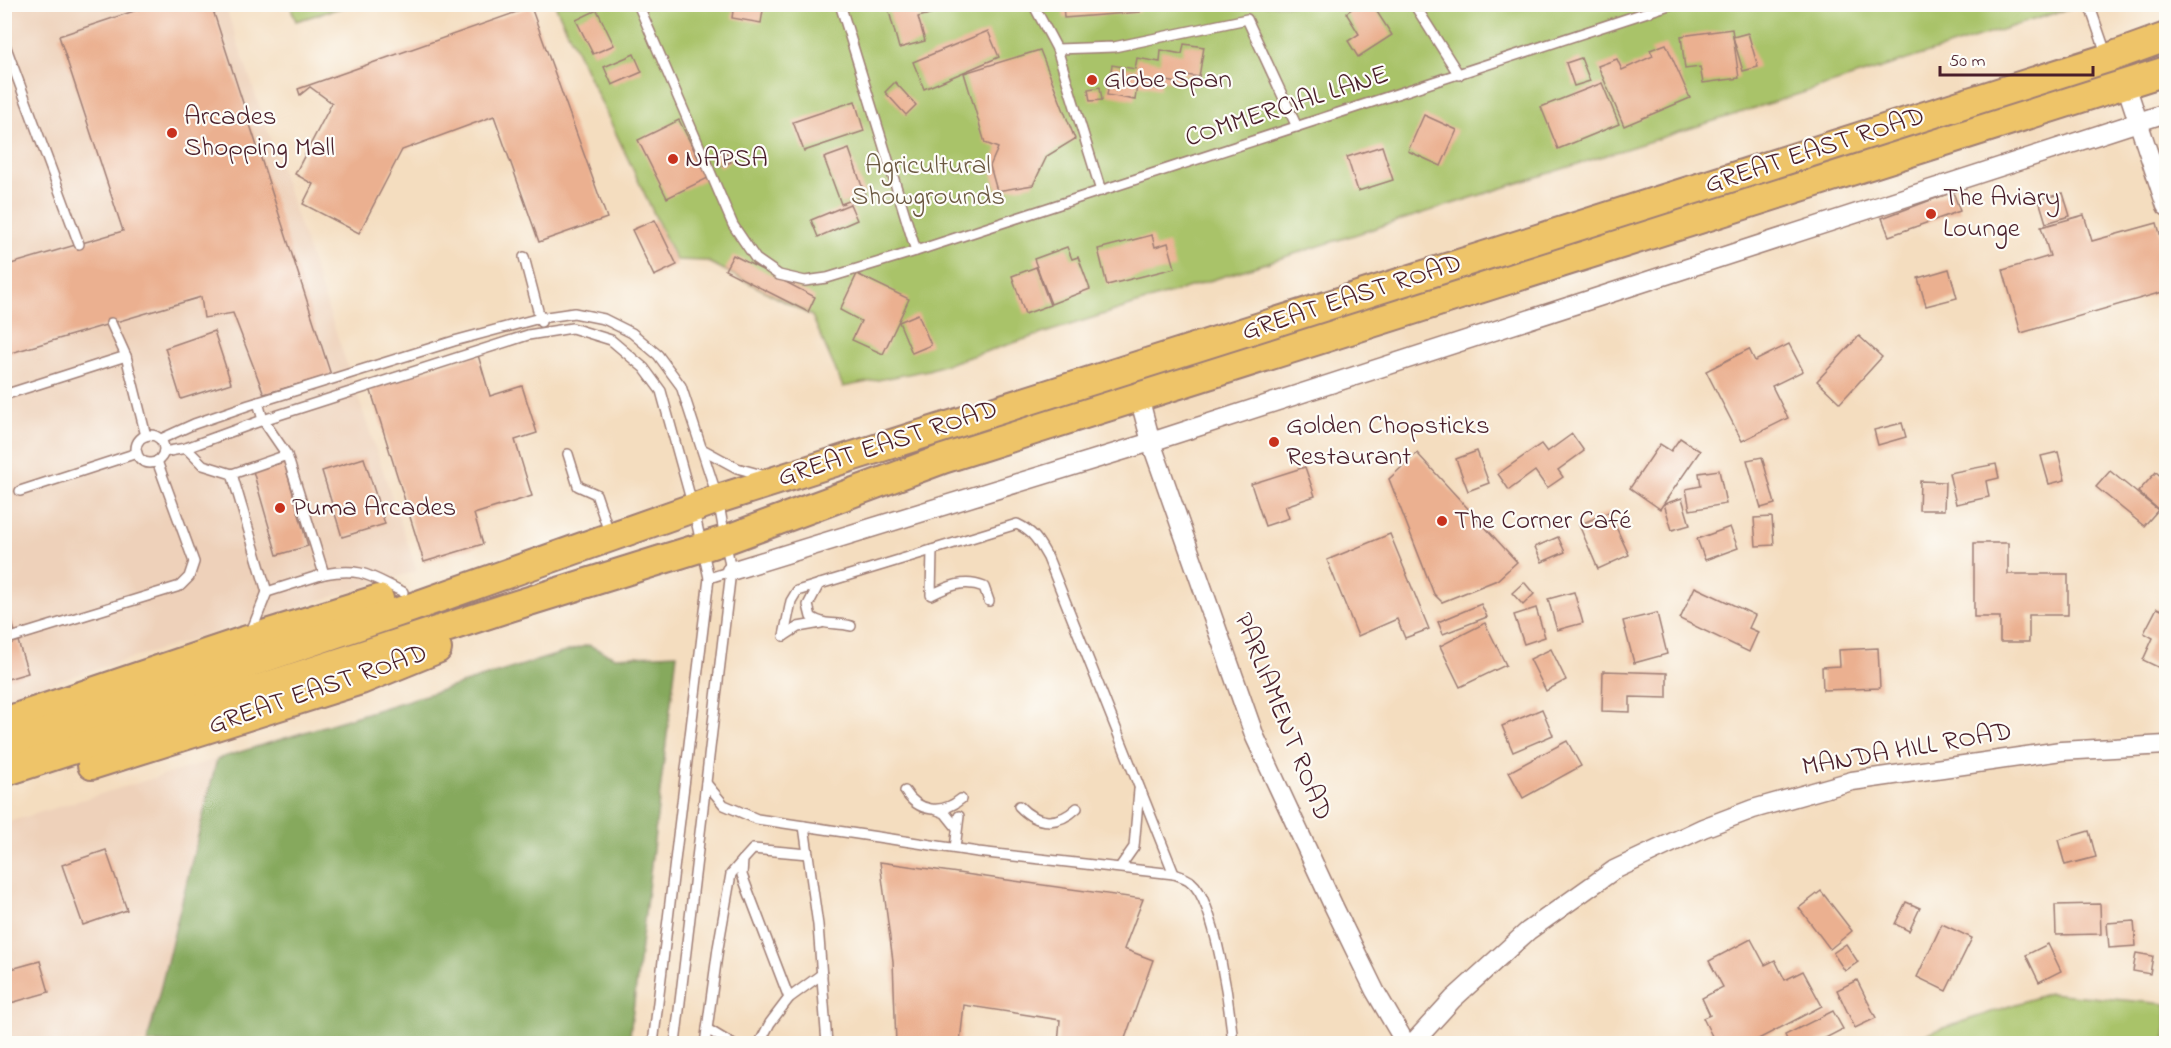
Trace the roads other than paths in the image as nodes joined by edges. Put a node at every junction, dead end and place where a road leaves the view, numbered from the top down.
1 (639, 4) edge
2 (840, 4) edge
3 (1033, 4) edge
4 (1414, 4) edge
5 (1672, 4) edge
6 (2089, 4) edge
7 (2166, 37) edge
8 (4, 42) edge
9 (1057, 49) junction
10 (2108, 58) junction
11 (2166, 71) edge
12 (1459, 75) junction
13 (2126, 85) junction
14 (2166, 113) edge
15 (2139, 122) junction
16 (1297, 127) junction
17 (1101, 191) junction
18 (2166, 206) edge
19 (79, 244) dead end
20 (916, 251) junction
21 (524, 257) dead end
22 (540, 318) junction
23 (111, 323) dead end
24 (543, 333) junction
25 (126, 356) junction
26 (4, 395) edge
27 (1139, 397) junction
28 (258, 402) junction
29 (263, 420) junction
30 (146, 436) junction
31 (160, 440) junction
32 (1150, 442) junction
33 (186, 448) junction
34 (702, 449) junction
35 (164, 452) junction
36 (136, 453) junction
37 (568, 454) dead end
38 (287, 455) junction
39 (157, 461) junction
40 (232, 474) junction
41 (780, 479) junction
42 (20, 491) dead end
43 (705, 503) junction
44 (610, 536) junction
45 (714, 544) junction
46 (932, 550) junction
47 (538, 561) junction
48 (624, 571) junction
49 (731, 571) junction
50 (324, 574) junction
51 (709, 578) junction
52 (819, 584) junction
53 (403, 591) junction
54 (267, 592) junction
55 (989, 601) dead end
56 (821, 623) junction
57 (851, 626) dead end
58 (8, 639) edge
59 (244, 641) junction
60 (4, 722) edge
61 (2166, 745) edge
62 (4, 747) edge
63 (4, 772) edge
64 (706, 783) junction
65 (1139, 788) junction
66 (905, 790) dead end
67 (4, 793) edge
68 (961, 799) dead end
69 (1019, 806) dead end
70 (1077, 808) dead end
71 (937, 810) junction
72 (959, 816) dead end
73 (804, 826) junction
74 (957, 828) junction
75 (954, 848) junction
76 (808, 854) junction
77 (743, 860) junction
78 (1120, 867) junction
79 (1174, 874) junction
80 (822, 974) junction
81 (789, 998) junction
82 (707, 1029) junction
83 (653, 1044) edge
84 (675, 1044) edge
85 (705, 1044) edge
86 (732, 1044) edge
87 (759, 1044) edge
88 (827, 1044) edge
89 (1233, 1044) edge
90 (1406, 1044) edge
91 (1412, 1044) edge

1 - 20 lane, COMMERCIAL LANE
2 - 20 lane
3 - 9 lane
4 - 12 lane
5 - 12 lane, COMMERCIAL LANE
6 - 10 lane
7 - 10 main road, GREAT EAST ROAD
8 - 19 lane
9 - 16 lane
9 - 17 lane
10 - 41 main road, GREAT EAST ROAD
11 - 13 main road, GREAT EAST ROAD
12 - 16 lane, COMMERCIAL LANE
13 - 15 street
13 - 27 main road, GREAT EAST ROAD
14 - 15 street
15 - 18 street
15 - 32 street
16 - 17 lane, COMMERCIAL LANE
17 - 20 lane, COMMERCIAL LANE
21 - 22 lane
22 - 24 lane
22 - 28 lane
22 - 34 lane
23 - 25 lane
24 - 29 lane
24 - 43 lane
25 - 26 lane
25 - 30 lane
27 - 32 street, PARLIAMENT ROAD
27 - 45 main road, GREAT EAST ROAD
28 - 29 lane
28 - 31 lane
29 - 33 lane
29 - 38 lane
30 - 31 lane
30 - 36 lane
31 - 35 lane
32 - 49 street
32 - 90 street, PARLIAMENT ROAD
33 - 35 lane
33 - 40 lane
34 - 41 lane
34 - 43 lane
35 - 39 lane
36 - 39 lane
36 - 42 lane
37 - 44 lane
38 - 40 lane
38 - 50 lane
39 - 58 lane
40 - 54 lane
41 - 43 main road, GREAT EAST ROAD
43 - 44 main road, GREAT EAST ROAD
43 - 45 lane
43 - 45 lane
44 - 47 main road, GREAT EAST ROAD
45 - 48 main road, GREAT EAST ROAD
45 - 49 lane
45 - 51 lane
46 - 52 lane
46 - 55 lane
46 - 65 lane
47 - 53 main road, GREAT EAST ROAD
47 - 62 main road, GREAT EAST ROAD
48 - 63 main road, GREAT EAST ROAD
48 - 67 main road, GREAT EAST ROAD
49 - 51 lane
49 - 64 lane
50 - 53 lane
50 - 54 lane
51 - 83 lane
52 - 56 lane
52 - 56 lane
53 - 59 main road, GREAT EAST ROAD
54 - 59 lane
56 - 57 lane
59 - 60 main road, GREAT EAST ROAD
61 - 91 street, MANDA HILL ROAD
64 - 73 lane
64 - 84 lane
65 - 78 lane
65 - 79 lane
66 - 71 lane
68 - 71 lane
69 - 70 lane
71 - 74 lane
72 - 74 lane
73 - 75 lane
73 - 76 lane
74 - 75 lane
75 - 78 lane
76 - 77 lane
76 - 80 lane
77 - 81 lane
77 - 82 lane
78 - 79 lane
79 - 89 lane
80 - 81 lane
80 - 88 lane
81 - 87 lane
82 - 85 lane
82 - 86 lane

